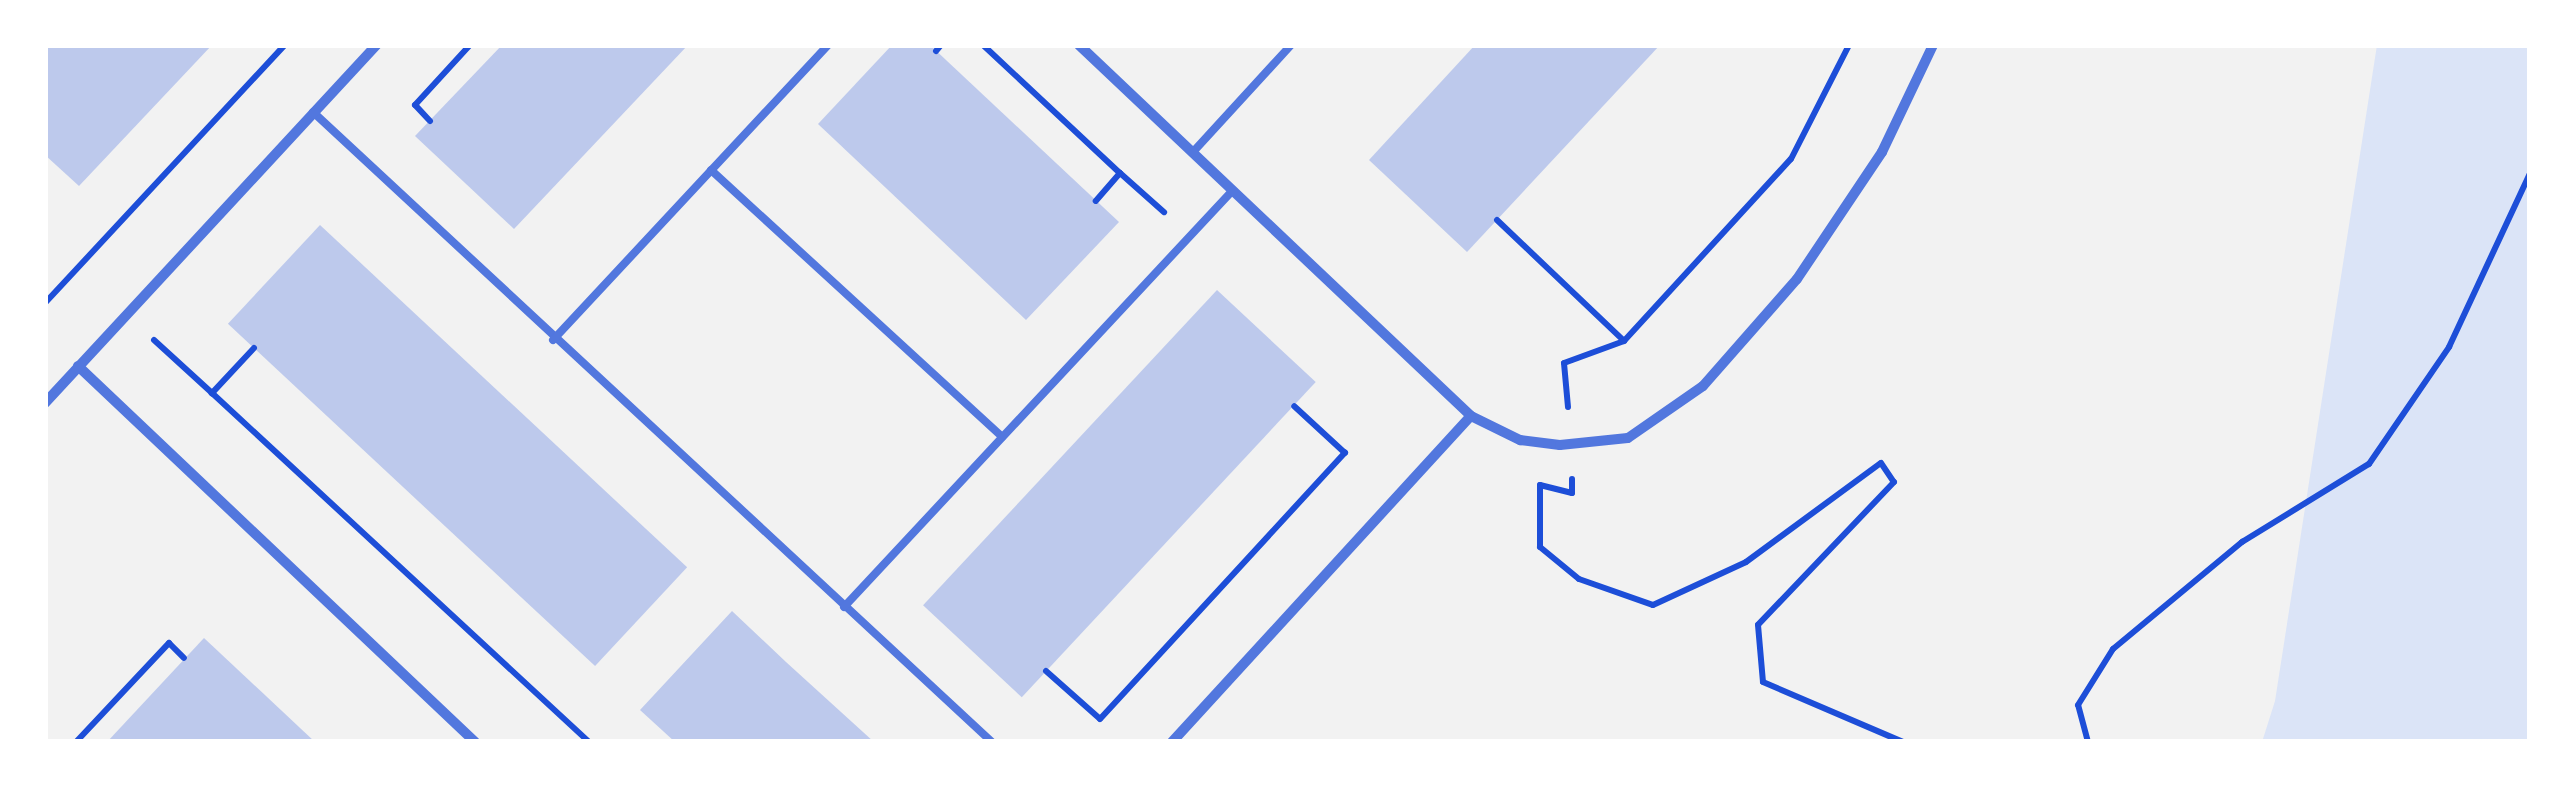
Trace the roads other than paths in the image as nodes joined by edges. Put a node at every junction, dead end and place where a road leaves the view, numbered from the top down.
1 (376, 45) edge
2 (828, 45) edge
3 (1079, 45) edge
4 (1291, 45) edge
5 (1933, 45) edge
6 (313, 112) junction
7 (1193, 152) junction
8 (711, 170) junction
9 (1233, 190) junction
10 (553, 340) junction
11 (78, 366) junction
12 (45, 403) edge
13 (1471, 416) junction
14 (1002, 438) junction
15 (844, 606) junction
16 (475, 742) edge
17 (992, 742) edge
18 (1172, 742) edge

1 - 6 street
2 - 8 lane
3 - 7 street
4 - 7 lane
5 - 13 street
6 - 10 lane
6 - 11 street
7 - 9 street
8 - 10 lane
8 - 14 lane
9 - 13 street
9 - 14 lane
10 - 15 lane
11 - 12 street
11 - 16 street
13 - 18 street
14 - 15 lane
15 - 17 lane

